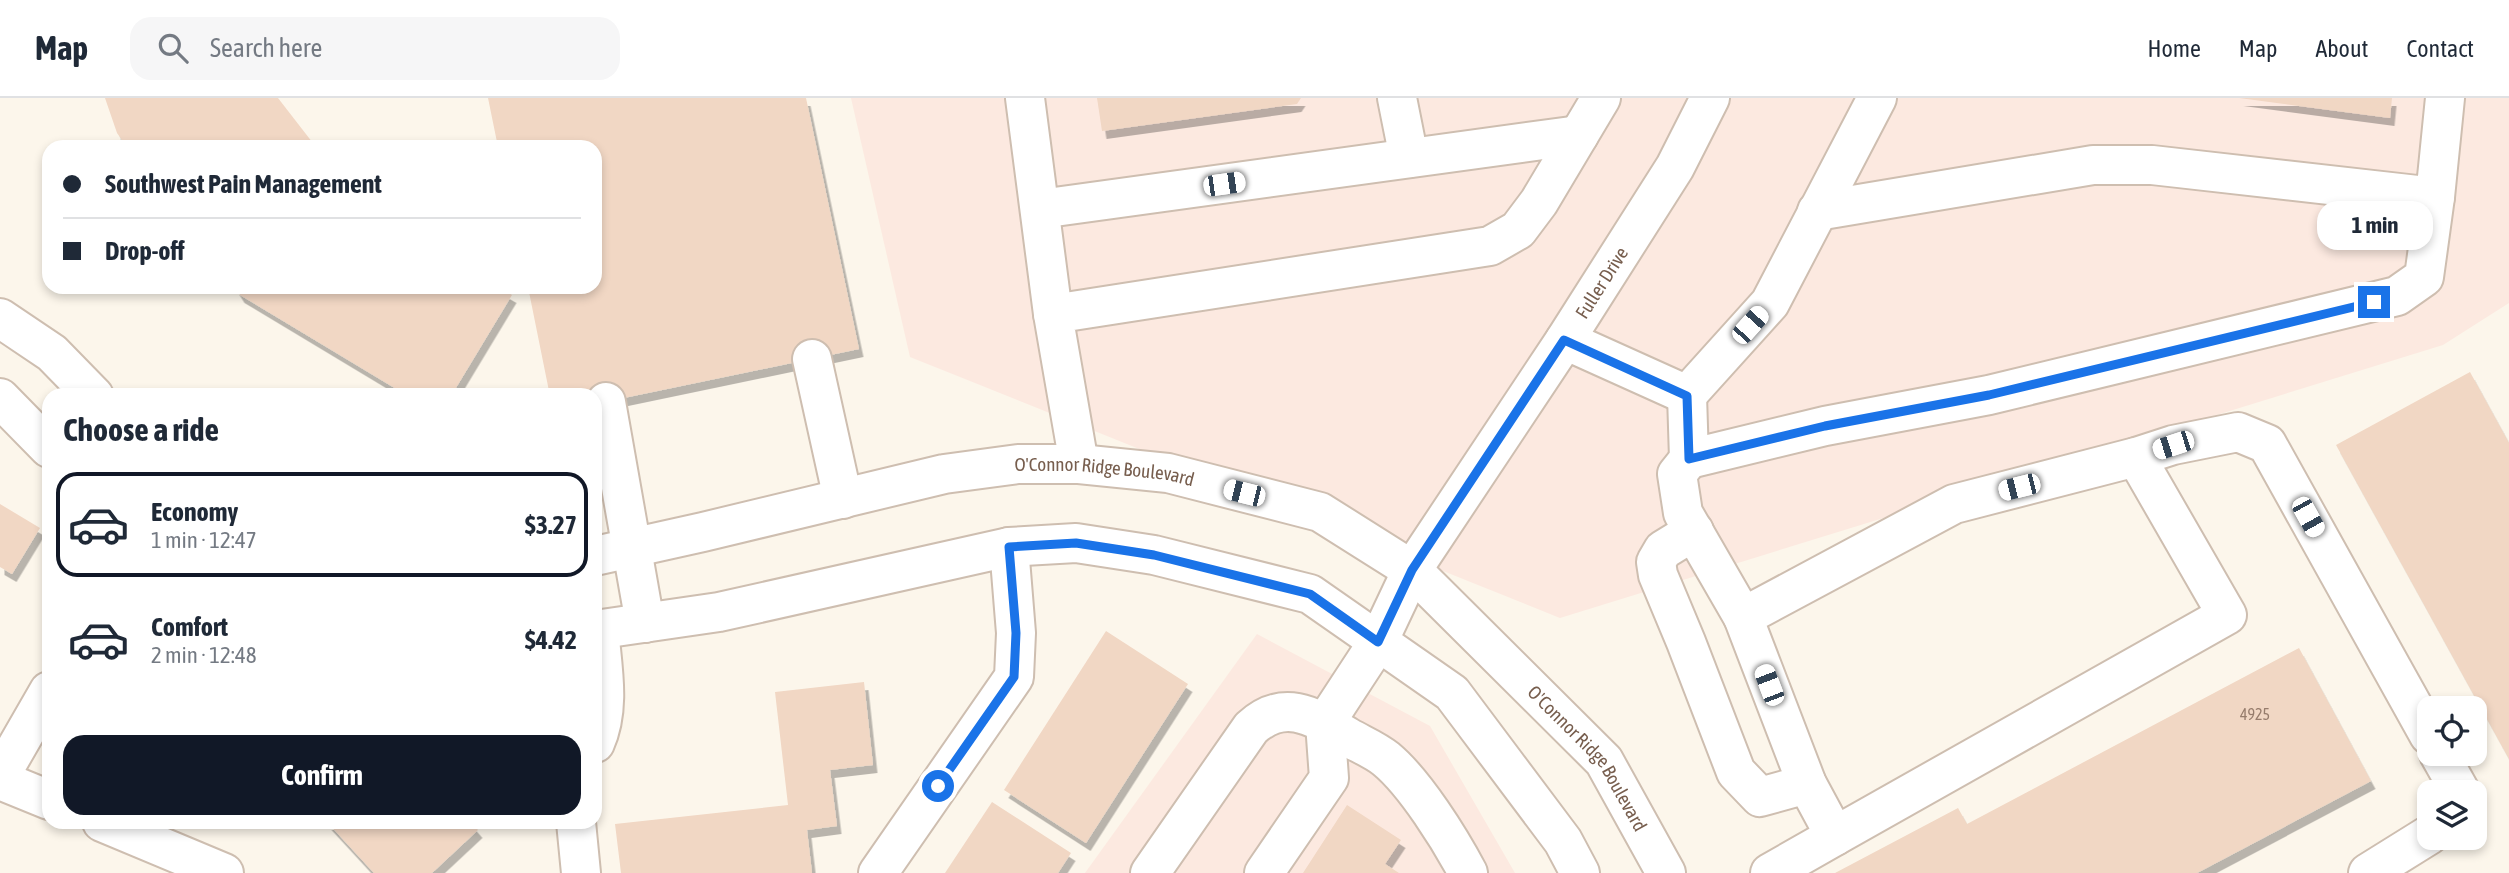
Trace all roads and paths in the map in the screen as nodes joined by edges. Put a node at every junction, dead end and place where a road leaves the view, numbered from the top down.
1 (1025, 98) edge
2 (1397, 98) edge
3 (1601, 98) edge
4 (1710, 98) edge
5 (1877, 98) edge
6 (2445, 98) edge
7 (1579, 135) junction
8 (1409, 158) junction
9 (2435, 197) junction
10 (1040, 209) junction
11 (1816, 211) junction
12 (1053, 314) junction
13 (0, 318) edge
14 (1564, 340) junction
15 (812, 359) dead end
16 (86, 388) edge
17 (1687, 396) junction
18 (0, 398) edge
19 (606, 402) dead end
20 (42, 441) edge
21 (2136, 457) junction
22 (1689, 459) junction
23 (1079, 464) junction
24 (843, 499) junction
25 (1694, 531) junction
26 (1009, 547) junction
27 (633, 548) junction
28 (602, 555) edge
29 (1412, 570) junction
30 (1743, 617) junction
31 (645, 623) junction
32 (602, 629) edge
33 (1378, 642) junction
34 (602, 681) edge
35 (42, 703) edge
36 (2417, 714) edge
37 (602, 715) edge
38 (1325, 723) junction
39 (0, 778) edge
40 (1807, 784) junction
41 (42, 797) edge
42 (119, 829) edge
43 (577, 829) edge
44 (1835, 836) junction
45 (2417, 842) edge
46 (224, 873) edge
47 (581, 873) edge
48 (877, 873) edge
49 (1150, 873) edge
50 (1264, 873) edge
51 (1468, 873) edge
52 (1580, 873) edge
53 (1666, 873) edge
54 (1770, 873) edge
55 (2368, 873) edge

1 - 10 street
2 - 8 street
3 - 7 street
4 - 14 street, Fuller Drive
5 - 11 street
6 - 9 street
7 - 8 street
7 - 12 street
8 - 10 street
9 - 11 street
9 - 22 street
10 - 12 street
11 - 17 street
12 - 23 street
13 - 16 street
14 - 17 street
14 - 29 street, Fuller Drive
15 - 24 street
17 - 22 street
18 - 20 street
19 - 27 street
21 - 30 street
21 - 36 street
21 - 44 street
22 - 25 street
23 - 24 street, O'Connor Ridge Boulevard
23 - 29 street, O'Connor Ridge Boulevard
24 - 27 street, O'Connor Ridge Boulevard
25 - 30 street
25 - 40 street
26 - 31 street
26 - 33 street
26 - 48 street
27 - 28 street, O'Connor Ridge Boulevard
27 - 31 street
29 - 33 street, Fuller Drive
29 - 53 street, O'Connor Ridge Boulevard
30 - 40 street
31 - 32 street
33 - 38 street, Fuller Drive
33 - 52 street
34 - 37 street
35 - 39 street
38 - 49 street
38 - 50 street
38 - 51 street
39 - 41 street
40 - 44 street
42 - 46 street
43 - 47 street
44 - 54 street
45 - 55 street

